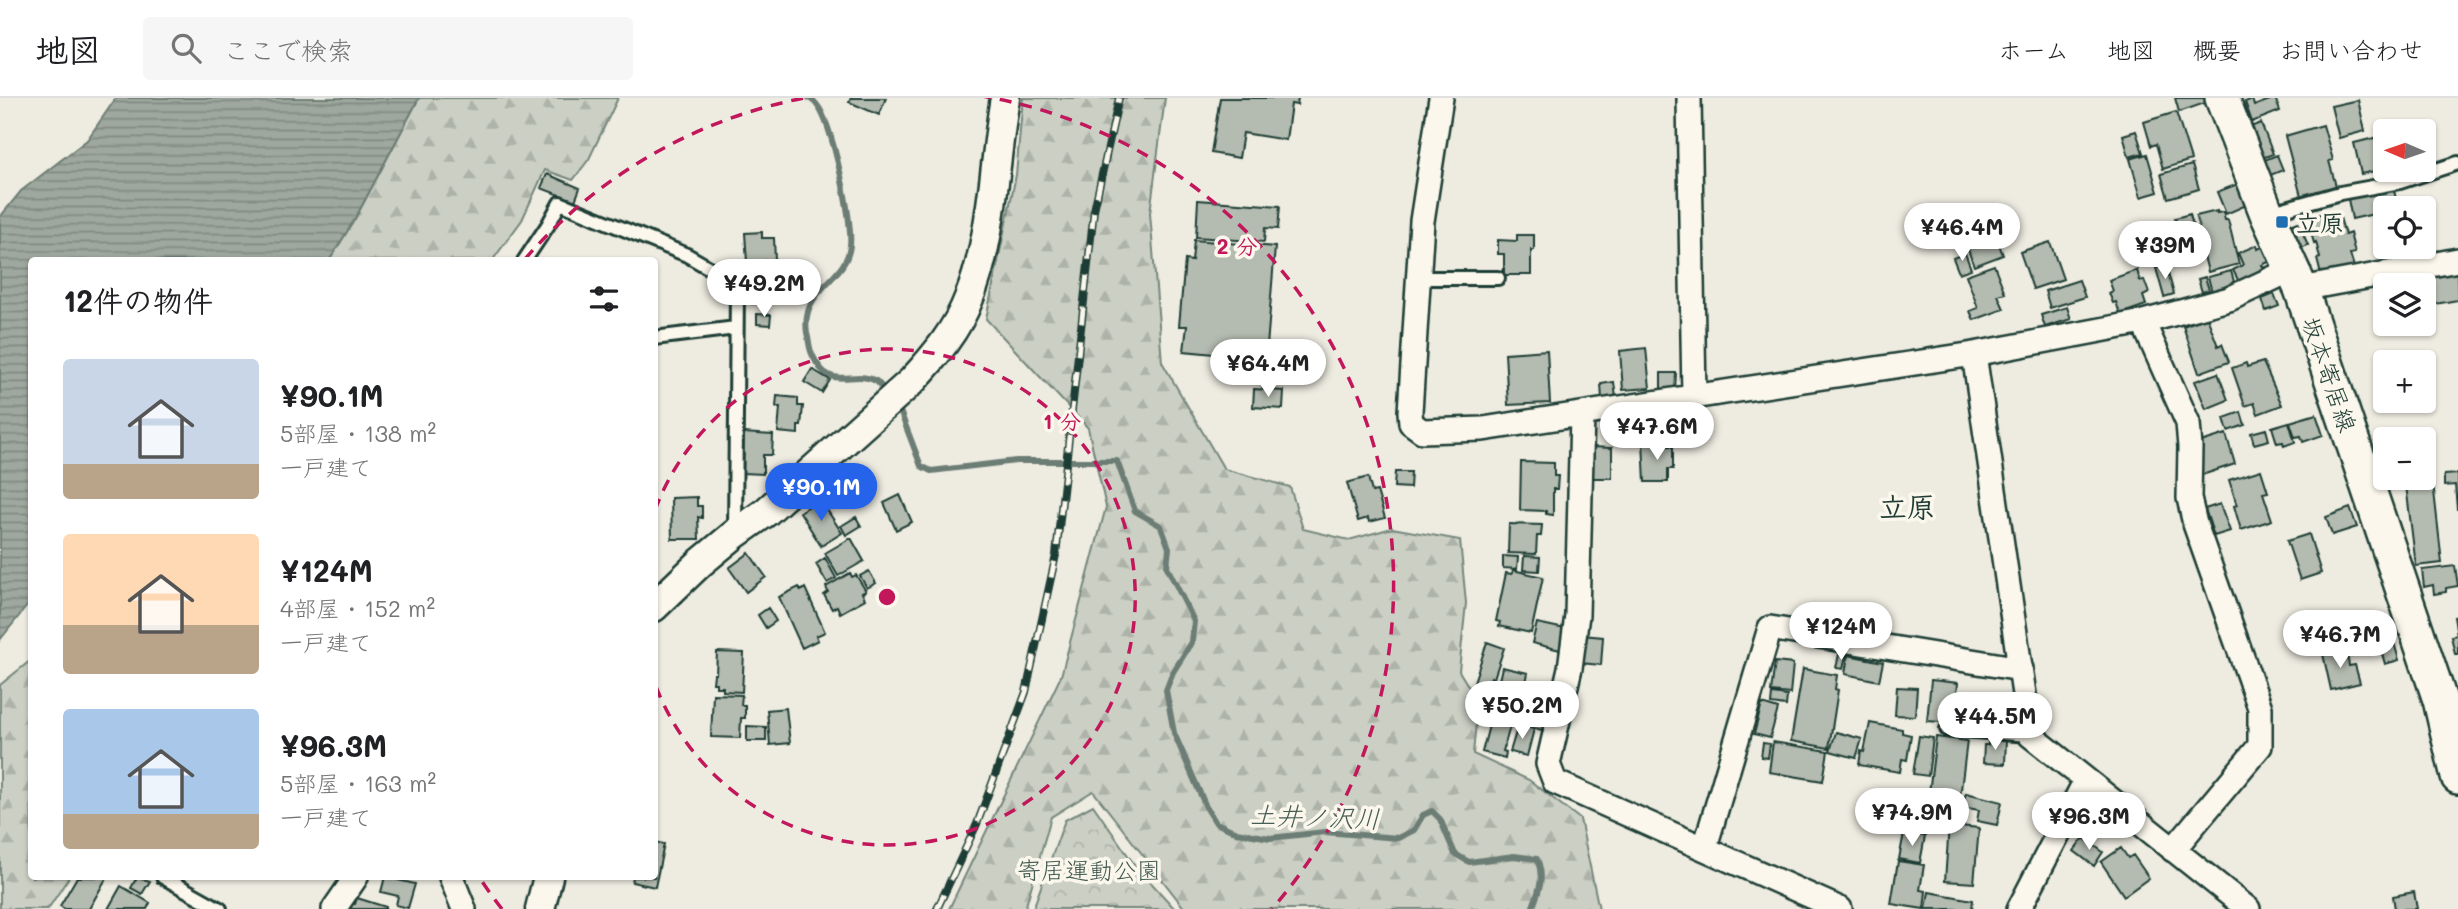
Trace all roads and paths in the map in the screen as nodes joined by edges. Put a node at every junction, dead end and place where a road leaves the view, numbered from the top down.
1 (1005, 98) edge
2 (1441, 98) edge
3 (1689, 98) edge
4 (2222, 98) edge
5 (2458, 163) edge
6 (2267, 214) junction
7 (526, 257) edge
8 (2458, 260) edge
9 (1418, 278) junction
10 (1498, 278) dead end
11 (2297, 279) junction
12 (2143, 323) junction
13 (736, 328) junction
14 (658, 338) edge
15 (1974, 354) junction
16 (1694, 397) junction
17 (1582, 415) junction
18 (735, 534) junction
19 (658, 603) edge
20 (2021, 668) junction
21 (1947, 729) dead end
22 (2031, 735) junction
23 (2458, 776) edge
24 (2086, 780) junction
25 (1705, 847) junction
26 (2173, 850) junction
27 (168, 880) edge
28 (354, 880) edge
29 (452, 880) edge
30 (547, 880) edge
31 (219, 909) edge
32 (334, 909) edge
33 (464, 909) edge
34 (540, 909) edge
35 (1840, 909) edge
36 (2019, 909) edge
37 (2248, 909) edge

1 - 18 street
2 - 9 street
3 - 16 street
4 - 6 main road, 坂本寄居線
5 - 6 lane
6 - 11 main road, 坂本寄居線
7 - 13 lane
8 - 11 street
9 - 10 lane
9 - 17 street
11 - 12 street
11 - 23 main road, 坂本寄居線
12 - 15 street
12 - 26 street
13 - 14 lane
13 - 18 lane
15 - 16 street
15 - 20 street
16 - 17 street
17 - 25 street
18 - 19 street
20 - 22 street
20 - 25 street
21 - 22 lane
22 - 24 street
24 - 26 street
24 - 36 street
25 - 35 street
26 - 37 street
27 - 31 lane
28 - 32 street
29 - 33 street
30 - 34 street

